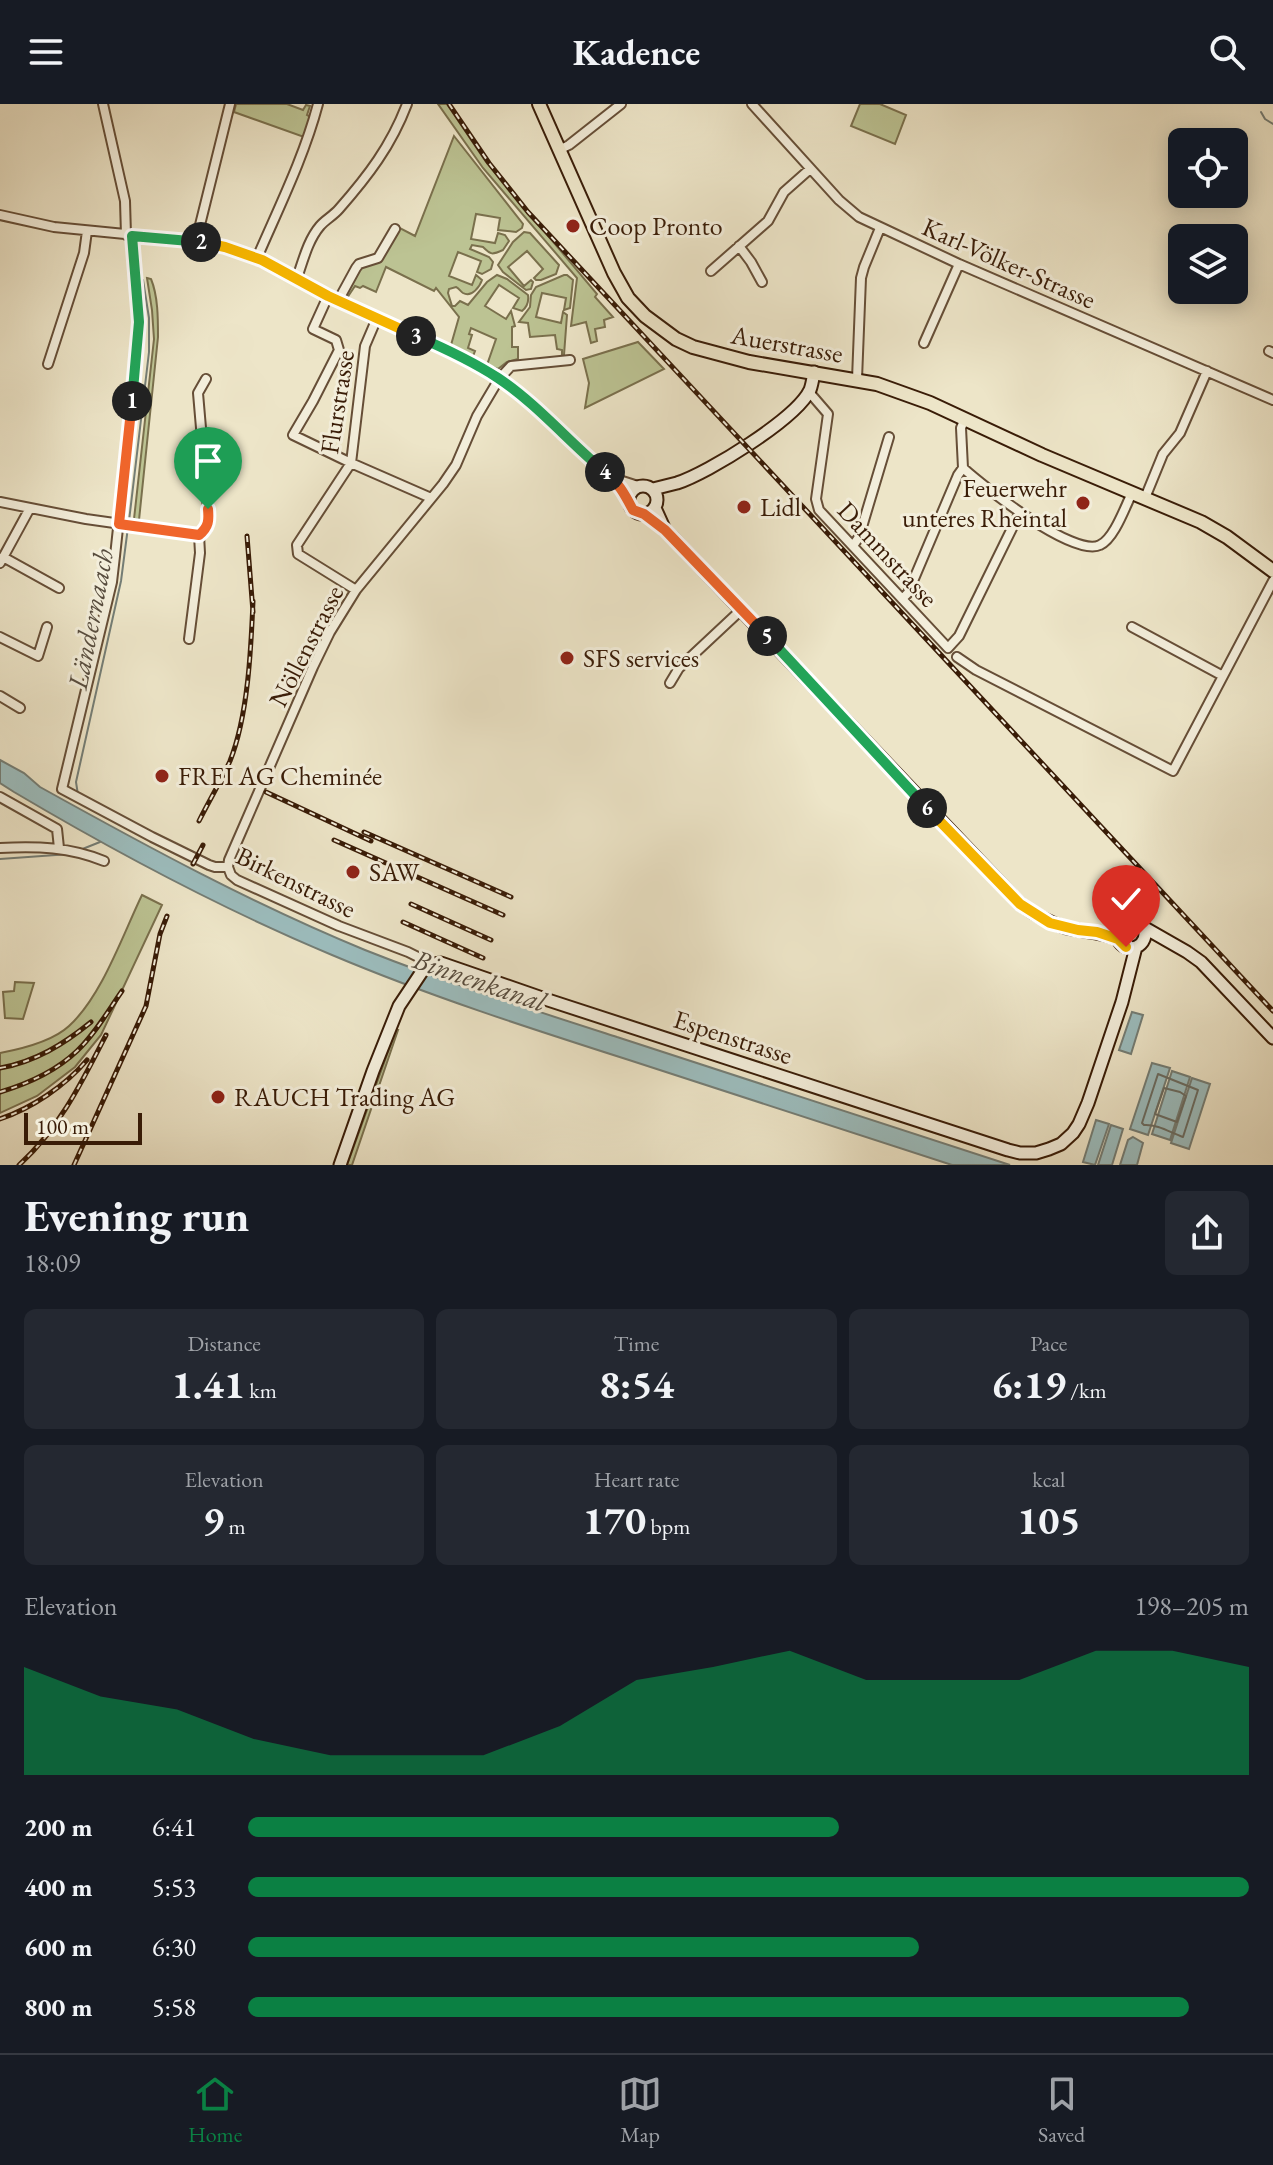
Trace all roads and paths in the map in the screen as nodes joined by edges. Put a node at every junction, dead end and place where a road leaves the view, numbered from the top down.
1 (103, 104) edge
2 (230, 104) edge
3 (318, 104) edge
4 (407, 104) edge
5 (539, 104) edge
6 (621, 104) edge
7 (752, 104) edge
8 (559, 150) junction
9 (810, 169) junction
10 (0, 215) edge
11 (880, 228) junction
12 (395, 229) dead end
13 (87, 231) junction
14 (129, 236) junction
15 (196, 241) junction
16 (739, 246) junction
17 (257, 258) junction
18 (959, 264) junction
19 (711, 271) dead end
20 (297, 278) junction
21 (762, 282) dead end
22 (328, 296) junction
23 (338, 301) junction
24 (377, 318) junction
25 (924, 343) dead end
26 (570, 360) dead end
27 (48, 364) dead end
28 (1207, 371) junction
29 (814, 372) junction
30 (206, 379) dead end
31 (499, 379) junction
32 (857, 379) junction
33 (809, 392) junction
34 (1273, 400) edge
35 (965, 418) junction
36 (889, 437) dead end
37 (351, 463) junction
38 (963, 468) junction
39 (613, 478) junction
40 (638, 486) junction
41 (1132, 493) junction
42 (431, 498) junction
43 (1145, 498) junction
44 (629, 499) junction
45 (655, 499) junction
46 (0, 502) edge
47 (30, 508) junction
48 (1020, 512) junction
49 (644, 514) junction
50 (122, 524) junction
51 (665, 530) junction
52 (199, 535) junction
53 (853, 546) junction
54 (2, 560) edge
55 (1273, 571) edge
56 (1273, 581) edge
57 (59, 588) dead end
58 (356, 590) junction
59 (902, 599) junction
60 (741, 610) junction
61 (47, 627) dead end
62 (1132, 627) dead end
63 (0, 637) edge
64 (189, 639) dead end
65 (957, 657) dead end
66 (1223, 676) junction
67 (670, 683) dead end
68 (0, 696) edge
69 (20, 708) dead end
70 (0, 797) edge
71 (0, 848) edge
72 (59, 848) junction
73 (104, 861) dead end
74 (228, 867) junction
75 (1145, 928) junction
76 (1120, 937) junction
77 (1170, 943) junction
78 (1139, 945) junction
79 (426, 963) junction
80 (1128, 977) junction
81 (1273, 1038) edge
82 (340, 1165) edge

1 - 14 street
2 - 15 street
3 - 17 street
4 - 20 street
5 - 8 main road, Auerstrasse
6 - 8 street
7 - 9 street, Karl-Völker-Strasse
8 - 29 main road, Auerstrasse
9 - 11 street, Karl-Völker-Strasse
9 - 16 street
10 - 13 street
11 - 18 street, Karl-Völker-Strasse
11 - 32 street
12 - 23 street
13 - 14 street
13 - 27 street
14 - 15 street
14 - 50 street
15 - 17 street
16 - 19 street
16 - 21 street
17 - 20 street
18 - 25 street
18 - 28 street, Karl-Völker-Strasse
20 - 22 street
22 - 23 street
22 - 37 street
23 - 24 street
24 - 31 street
24 - 37 street, Flurstrasse
26 - 31 street
28 - 34 street, Karl-Völker-Strasse
28 - 43 street
29 - 32 main road, Auerstrasse
29 - 33 street
30 - 52 street
31 - 39 street
31 - 42 street, Nöllenstrasse
32 - 35 main road, Auerstrasse
33 - 45 street
33 - 53 street, Dammstrasse
35 - 38 street
35 - 41 main road, Auerstrasse
36 - 53 street
37 - 42 street
37 - 58 street, Flurstrasse
38 - 48 street
38 - 59 street
39 - 40 street
39 - 44 street
40 - 44 street
40 - 45 street
41 - 43 main road, Auerstrasse
41 - 48 street
42 - 58 street, Nöllenstrasse
43 - 55 main road, Auerstrasse
44 - 49 street
45 - 49 street
45 - 51 street
46 - 47 street
47 - 50 street
47 - 54 street
48 - 59 street, Dammstrasse
49 - 51 street
50 - 52 street
50 - 74 street, Birkenstrasse
51 - 60 street
52 - 64 street
53 - 59 street, Dammstrasse
54 - 57 street
56 - 66 street
58 - 74 street, Nöllenstrasse
60 - 67 street
60 - 76 street
61 - 63 street
62 - 66 street
65 - 66 street
68 - 69 street
70 - 72 street
71 - 72 street
72 - 73 street
74 - 79 street, Birkenstrasse
75 - 76 street
75 - 77 street
75 - 78 street
76 - 78 street
76 - 80 street, Espenstrasse
77 - 78 street
77 - 81 street
78 - 80 street, Espenstrasse
79 - 80 street, Espenstrasse
79 - 82 street

